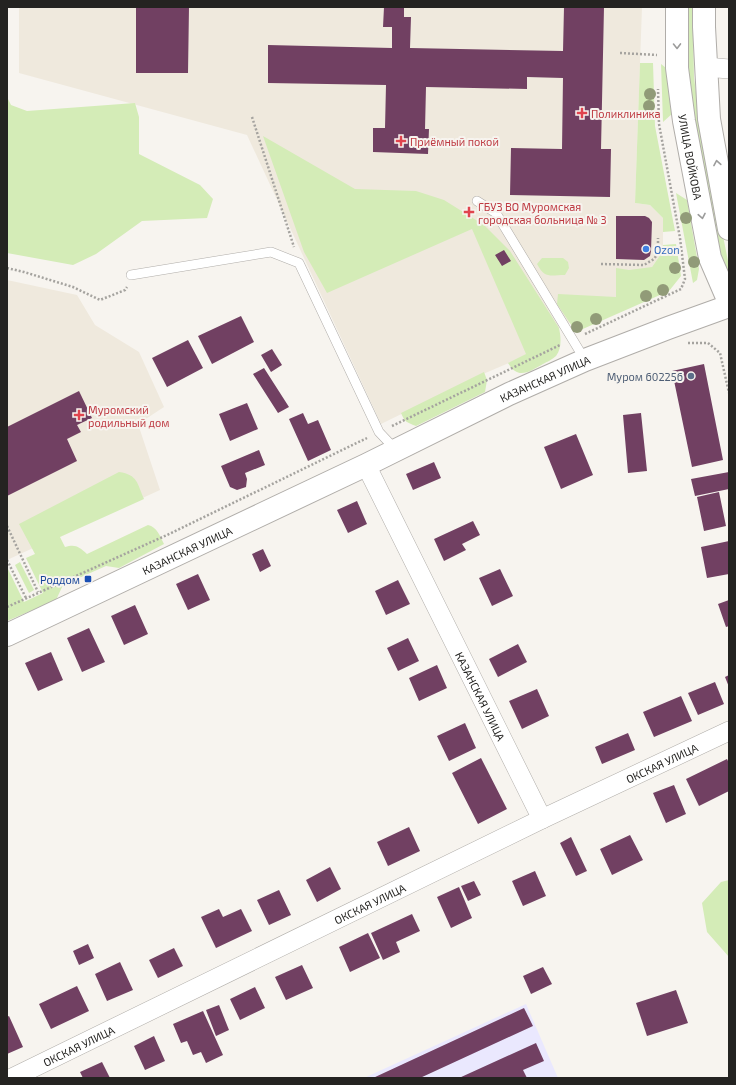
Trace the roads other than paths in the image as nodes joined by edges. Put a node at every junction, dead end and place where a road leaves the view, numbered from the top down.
1 (677, 7) edge
2 (704, 7) edge
3 (706, 67) junction
4 (729, 69) edge
5 (477, 201) dead end
6 (729, 229) edge
7 (131, 275) road end
8 (729, 302) edge
9 (729, 306) edge
10 (585, 360) junction
11 (396, 450) junction
12 (366, 465) junction
13 (7, 635) edge
14 (729, 731) edge
15 (542, 819) junction
16 (12, 1078) edge

1 -> 8 street, УЛИЦА ВОЙКОВА
2 - 3 street
3 - 4 street
6 -> 3 street
5 - 10 lane
7 - 11 lane
9 - 10 street, КАЗАНСКАЯ УЛИЦА
10 - 11 street, КАЗАНСКАЯ УЛИЦА
11 - 12 street, КАЗАНСКАЯ УЛИЦА
12 - 13 street, КАЗАНСКАЯ УЛИЦА
12 - 15 street, КАЗАНСКАЯ УЛИЦА
14 - 15 street, ОКСКАЯ УЛИЦА
15 - 16 street, ОКСКАЯ УЛИЦА

